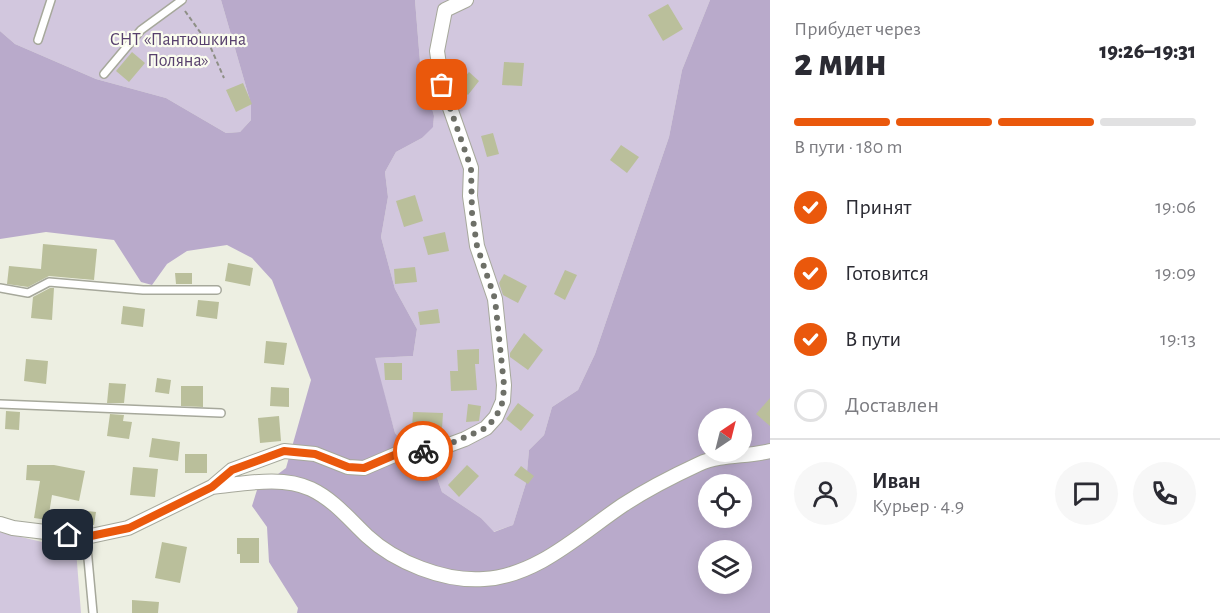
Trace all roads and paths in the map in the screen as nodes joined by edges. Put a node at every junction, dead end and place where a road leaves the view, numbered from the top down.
1 (51, 0) edge
2 (466, 0) edge
3 (181, 2) edge
4 (442, 5) edge
5 (38, 40) dead end
6 (105, 74) dead end
7 (224, 78) dead end
8 (0, 288) edge
9 (217, 290) dead end
10 (0, 404) edge
11 (221, 412) dead end
12 (770, 451) edge
13 (212, 487) junction
14 (0, 524) edge
15 (86, 537) junction
16 (93, 613) edge

1 - 5 lane
2 - 4 street
3 - 6 lane
3 - 7 path
4 - 13 street
8 - 9 lane
10 - 11 lane
12 - 13 street
13 - 15 street
14 - 15 street
15 - 16 lane

